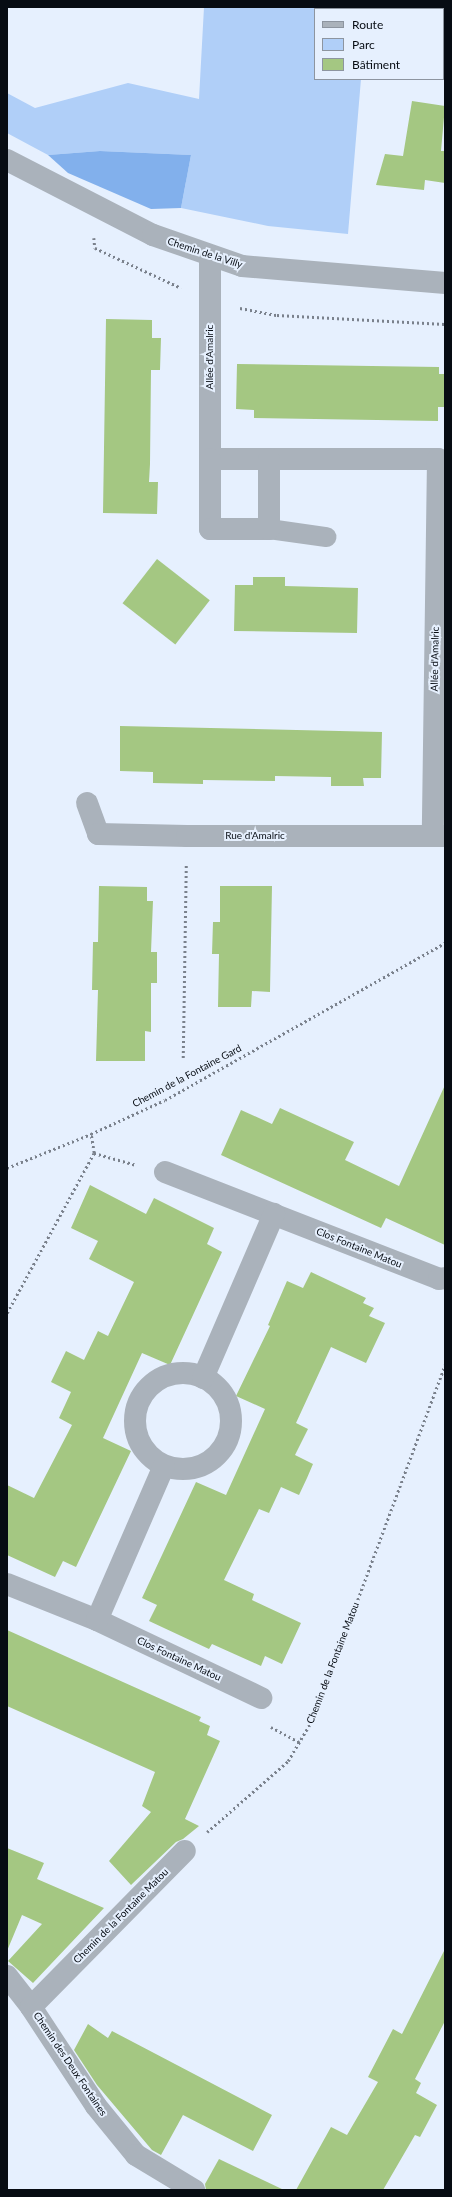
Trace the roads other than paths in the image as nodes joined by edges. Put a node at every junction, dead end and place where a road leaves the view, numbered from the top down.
1 (7, 160) edge
2 (210, 256) junction
3 (445, 283) edge
4 (210, 458) junction
5 (269, 459) junction
6 (269, 530) junction
7 (326, 537) dead end
8 (87, 803) dead end
9 (439, 836) edge
10 (165, 1172) road end
11 (274, 1214) junction
12 (445, 1278) edge
13 (203, 1378) junction
14 (164, 1466) junction
15 (7, 1584) edge
16 (97, 1620) junction
17 (261, 1698) dead end
18 (185, 1851) road end
19 (7, 1976) edge
20 (31, 2007) junction
21 (194, 2190) edge

1 - 2 street, Chemin de la Villy
2 - 3 street, Chemin de la Villy
2 - 4 street, Allée d'Amalric
4 - 5 street, Allée d'Amalric
4 - 6 street, Allée d'Amalric
5 - 6 street
5 - 9 street, Allée d'Amalric
6 - 7 lane
8 - 9 street, Rue d'Amalric
10 - 11 street, Clos Fontaine Matou
11 - 12 street, Clos Fontaine Matou
11 - 13 street
13 - 14 street
13 - 14 street
14 - 16 street
15 - 16 street, Clos Fontaine Matou
16 - 17 street, Clos Fontaine Matou
18 - 20 street, Chemin de la Fontaine Matou
19 - 20 street, Chemin des Deux Fontaines
20 - 21 street, Chemin des Deux Fontaines

